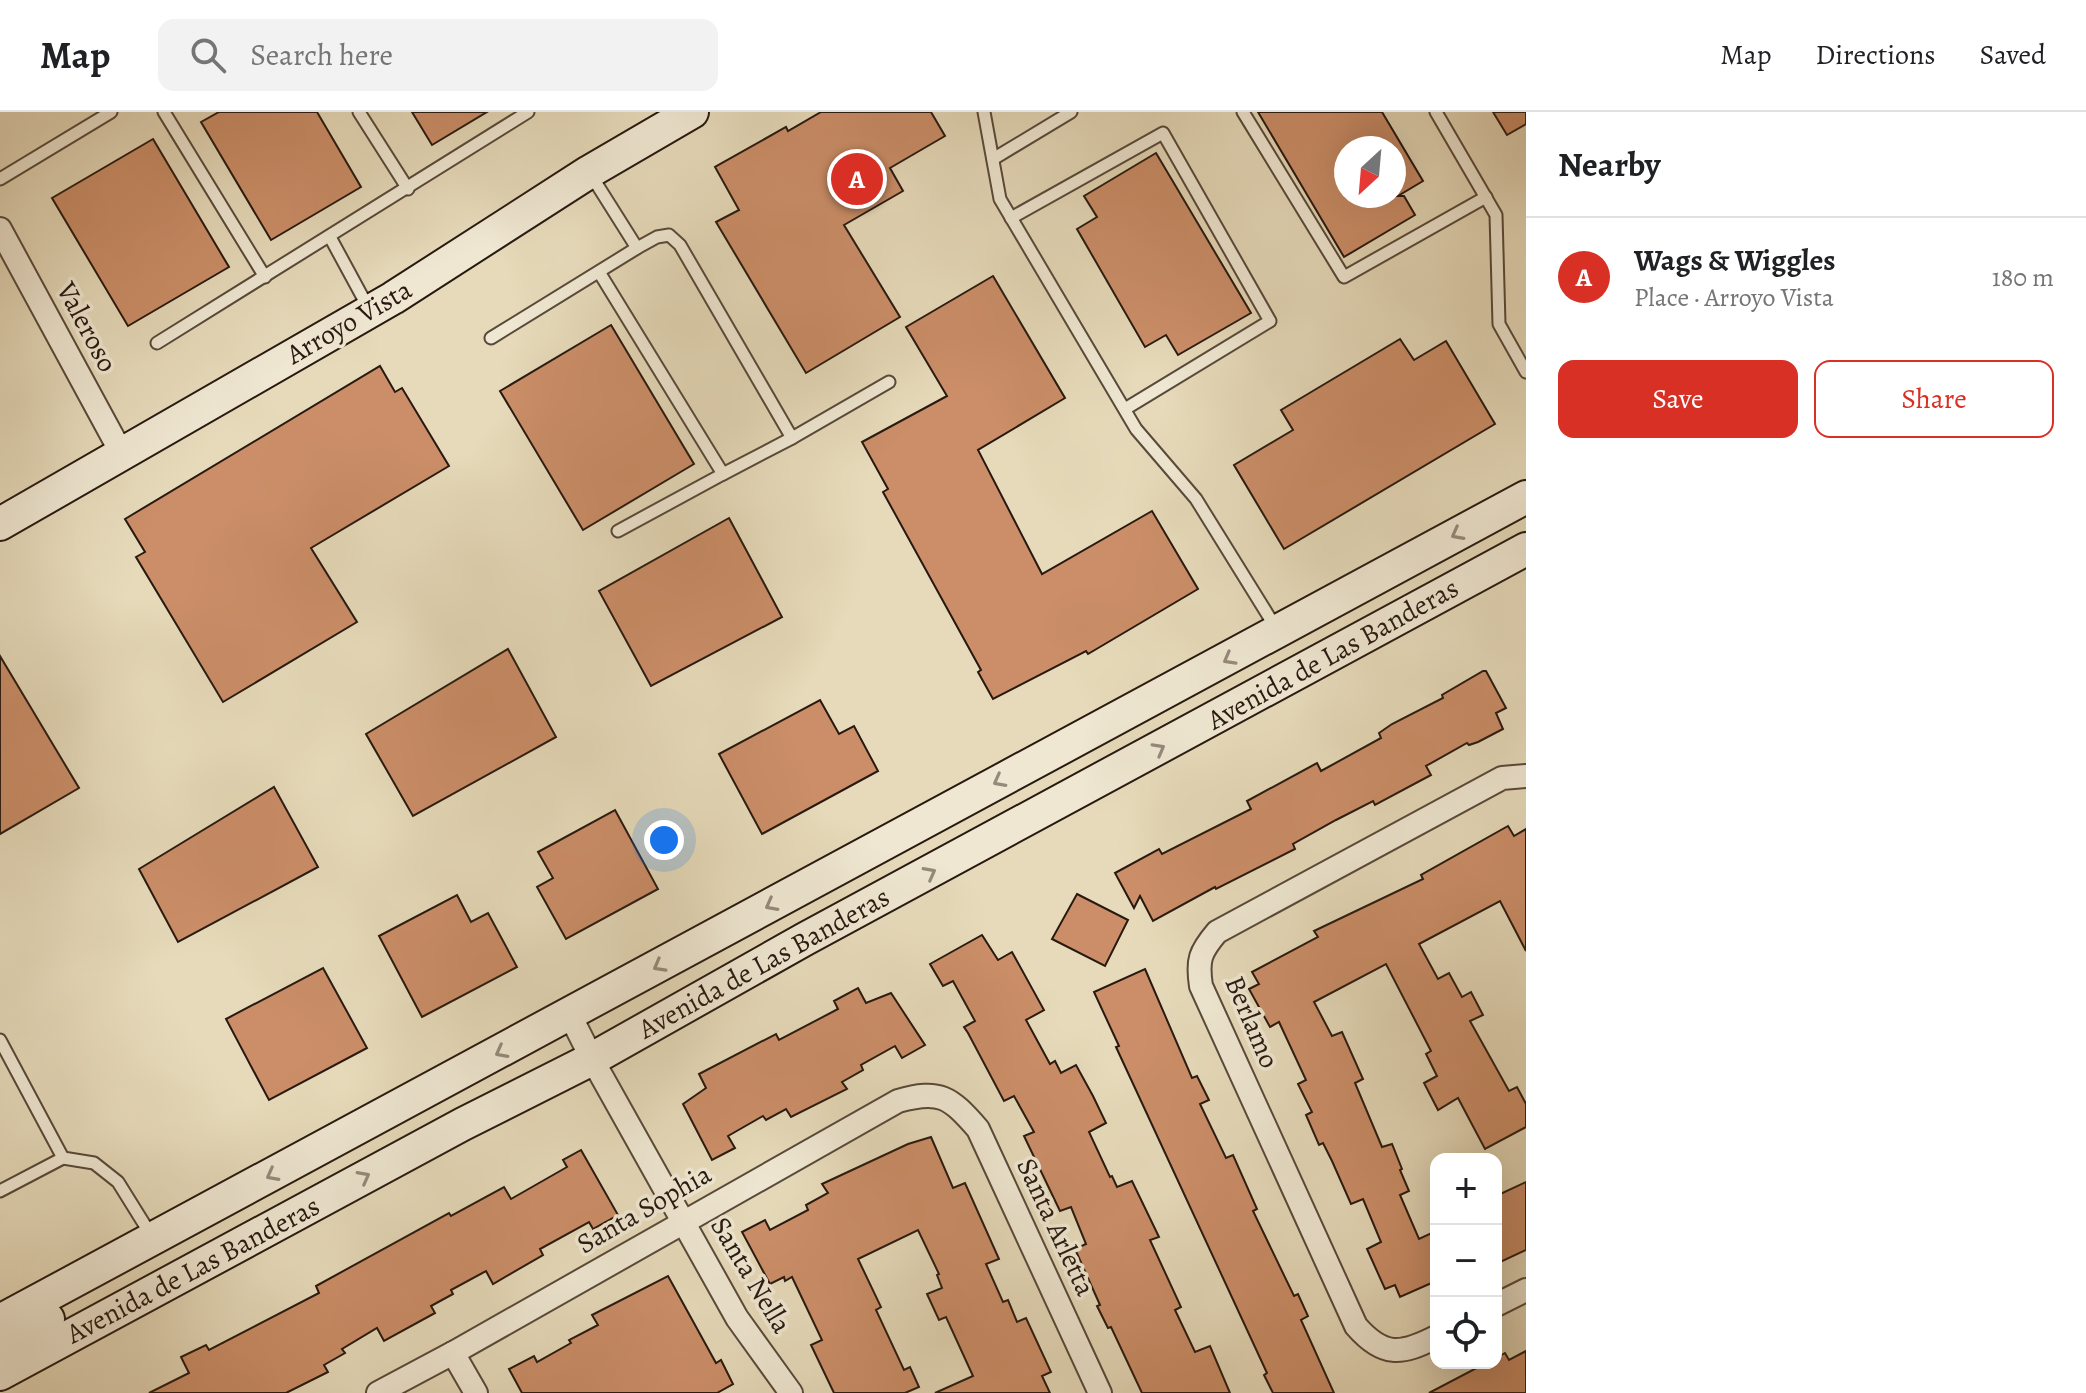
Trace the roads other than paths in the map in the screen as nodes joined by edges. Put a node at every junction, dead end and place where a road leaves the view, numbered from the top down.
1 (111, 112) edge
2 (164, 112) edge
3 (359, 112) edge
4 (528, 112) edge
5 (984, 112) edge
6 (1071, 112) edge
7 (1243, 112) edge
8 (1436, 112) edge
9 (673, 120) edge
10 (993, 159) junction
11 (589, 172) junction
12 (0, 179) edge
13 (408, 189) junction
14 (1486, 197) junction
15 (1011, 218) junction
16 (0, 229) edge
17 (330, 237) junction
18 (637, 248) junction
19 (599, 272) junction
20 (265, 277) junction
21 (370, 309) junction
22 (491, 338) dead end
23 (157, 343) dead end
24 (1526, 372) edge
25 (889, 382) dead end
26 (1125, 409) junction
27 (792, 438) junction
28 (122, 454) junction
29 (723, 474) junction
30 (1526, 497) edge
31 (0, 524) edge
32 (618, 531) dead end
33 (1526, 549) edge
34 (1278, 632) junction
35 (1526, 776) edge
36 (570, 1015) junction
37 (0, 1040) edge
38 (592, 1059) junction
39 (944, 1098) joint
40 (63, 1158) junction
41 (0, 1191) edge
42 (684, 1220) junction
43 (154, 1239) junction
44 (1526, 1290) edge
45 (1502, 1302) edge
46 (0, 1321) edge
47 (1430, 1340) edge
48 (0, 1347) edge
49 (453, 1353) junction
50 (0, 1374) edge
51 (378, 1393) edge
52 (476, 1393) edge
53 (791, 1393) edge
54 (1100, 1393) edge

1 - 12 lane
2 - 20 lane
3 - 13 lane
4 - 13 lane
5 - 10 lane
6 - 10 lane
7 - 14 lane
8 - 14 lane
9 - 11 main road, Arroyo Vista
10 - 15 lane
11 - 18 lane
11 - 21 main road, Arroyo Vista
13 - 17 lane
14 - 24 lane
15 - 26 lane
15 - 26 lane
16 - 28 street, Valeroso
17 - 20 lane
17 - 21 lane
18 - 19 lane
18 - 27 lane
19 - 22 lane
19 - 29 lane
20 - 23 lane
21 - 28 main road, Arroyo Vista
25 - 27 lane
26 - 34 lane
27 - 29 lane
28 - 31 main road, Arroyo Vista
29 - 32 lane
30 -> 34 main road, Avenida de Las Banderas
38 -> 33 main road, Avenida de Las Banderas
34 -> 36 main road, Avenida de Las Banderas
35 - 47 street, Berlamo
36 - 38 street, Santa Nella
36 -> 43 main road, Avenida de Las Banderas
37 - 40 lane
38 - 42 street, Santa Nella
50 -> 38 main road, Avenida de Las Banderas
39 - 42 street, Santa Sophia
39 - 54 street, Santa Arletta
40 - 41 lane
40 - 43 lane
42 - 49 street, Santa Sophia
42 - 53 street, Santa Nella
43 - 46 main road, Avenida de Las Banderas
43 - 48 main road
44 - 45 street
49 - 51 street, Santa Sophia
49 - 52 street

